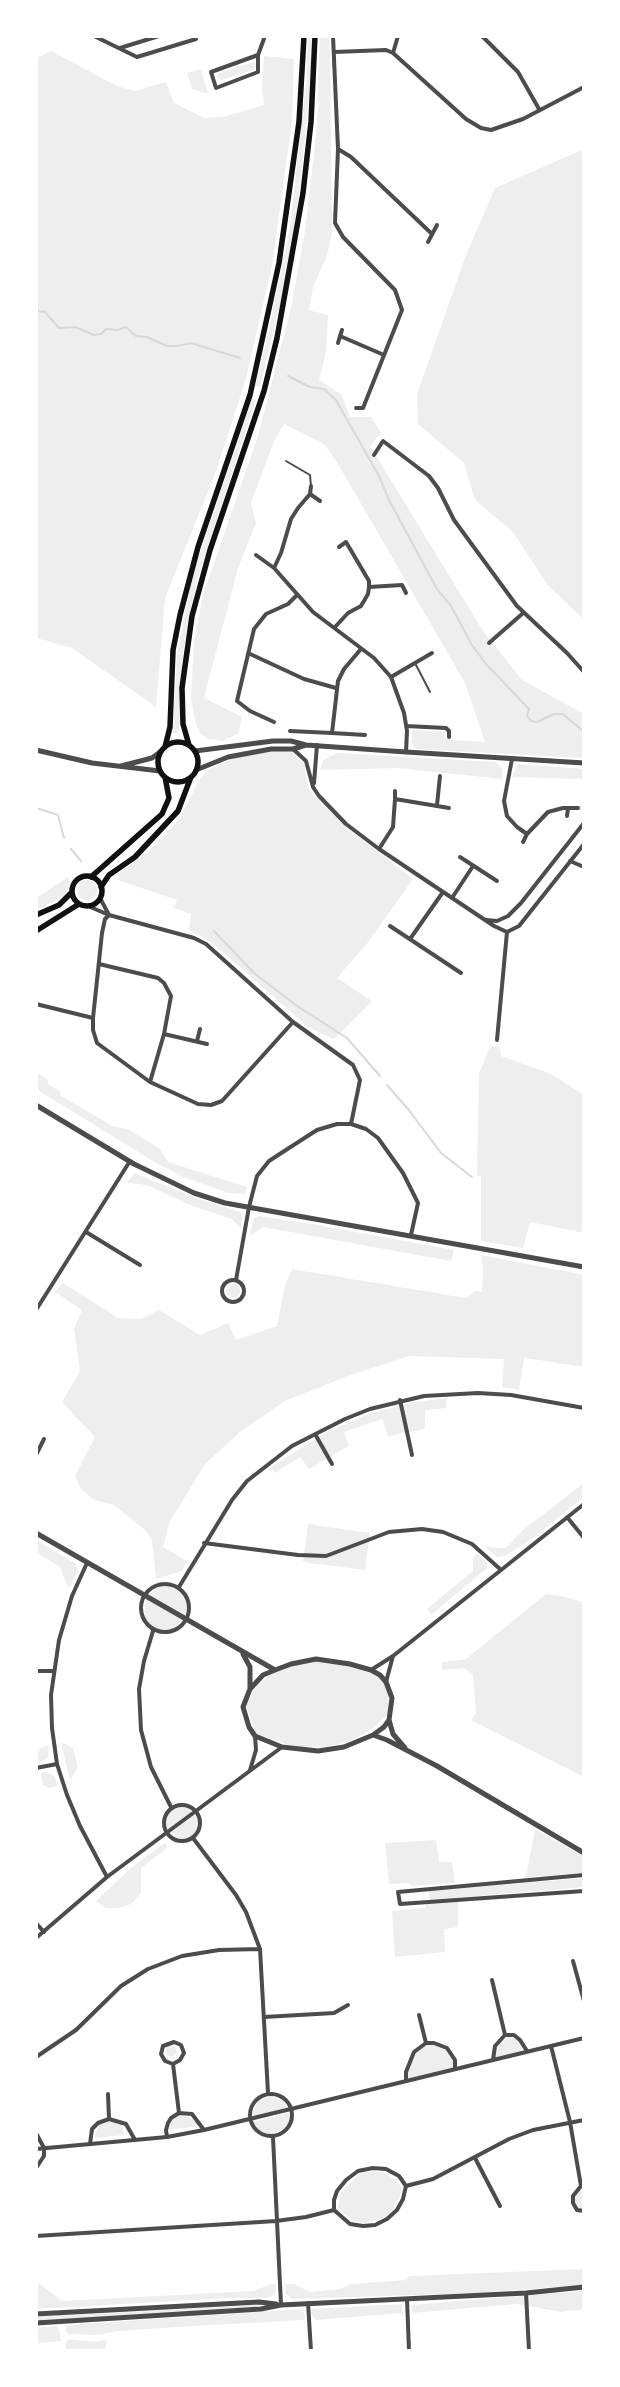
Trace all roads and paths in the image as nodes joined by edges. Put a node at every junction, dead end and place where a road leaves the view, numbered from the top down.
1 (94, 36) edge
2 (159, 36) edge
3 (195, 36) edge
4 (265, 36) edge
5 (304, 36) edge
6 (316, 36) edge
7 (334, 36) edge
8 (398, 36) edge
9 (482, 36) edge
10 (120, 48) junction
11 (334, 52) junction
12 (393, 53) junction
13 (258, 56) junction
14 (584, 87) edge
15 (539, 109) junction
16 (338, 149) junction
17 (335, 223) junction
18 (328, 224) dead end
19 (437, 225) dead end
20 (432, 234) junction
21 (428, 242) dead end
22 (342, 330) dead end
23 (340, 336) junction
24 (338, 343) dead end
25 (384, 355) junction
26 (356, 408) dead end
27 (374, 455) dead end
28 (286, 461) dead end
29 (311, 486) joint
30 (310, 494) junction
31 (320, 501) dead end
32 (339, 547) dead end
33 (256, 555) dead end
34 (274, 568) junction
35 (369, 587) junction
36 (406, 593) dead end
37 (297, 595) junction
38 (522, 614) junction
39 (335, 627) junction
40 (489, 643) dead end
41 (360, 648) junction
42 (432, 653) dead end
43 (248, 654) junction
44 (415, 663) junction
45 (584, 672) edge
46 (391, 677) junction
47 (336, 688) junction
48 (430, 692) dead end
49 (274, 722) dead end
50 (406, 726) junction
51 (290, 731) dead end
52 (332, 733) junction
53 (365, 735) dead end
54 (449, 737) dead end
55 (189, 745) junction
56 (306, 745) junction
57 (317, 745) junction
58 (165, 747) junction
59 (293, 749) junction
60 (36, 750) edge
61 (195, 751) junction
62 (160, 752) junction
63 (406, 752) junction
64 (512, 759) junction
65 (584, 763) edge
66 (116, 767) junction
67 (196, 770) junction
68 (160, 771) junction
69 (440, 776) dead end
70 (165, 777) junction
71 (191, 777) junction
72 (314, 787) junction
73 (395, 791) dead end
74 (395, 799) junction
75 (437, 805) junction
76 (449, 808) dead end
77 (568, 808) junction
78 (578, 808) dead end
79 (567, 816) dead end
80 (584, 823) edge
81 (527, 834) junction
82 (522, 842) dead end
83 (584, 844) edge
84 (379, 849) junction
85 (460, 857) dead end
86 (570, 861) junction
87 (473, 866) junction
88 (584, 867) edge
89 (90, 877) junction
90 (497, 881) dead end
91 (101, 887) junction
92 (72, 892) junction
93 (443, 892) junction
94 (100, 898) junction
95 (452, 898) junction
96 (79, 904) junction
97 (88, 906) junction
98 (36, 915) edge
99 (109, 915) junction
100 (485, 920) junction
101 (390, 926) dead end
102 (36, 931) edge
103 (506, 932) junction
104 (410, 939) junction
105 (99, 964) junction
106 (461, 973) dead end
107 (36, 1004) edge
108 (92, 1018) junction
109 (293, 1022) junction
110 (200, 1029) dead end
111 (164, 1034) junction
112 (497, 1040) dead end
113 (197, 1041) junction
114 (207, 1044) dead end
115 (150, 1082) junction
116 (36, 1105) edge
117 (351, 1124) junction
118 (130, 1161) junction
119 (248, 1207) junction
120 (86, 1232) junction
121 (411, 1235) junction
122 (140, 1265) dead end
123 (584, 1267) edge
124 (236, 1280) junction
125 (36, 1310) edge
126 (400, 1400) junction
127 (584, 1408) edge
128 (315, 1434) junction
129 (44, 1439) dead end
130 (36, 1455) edge
131 (412, 1455) dead end
132 (332, 1464) dead end
133 (584, 1504) edge
134 (567, 1517) junction
135 (36, 1533) edge
136 (584, 1538) edge
137 (204, 1543) junction
138 (87, 1563) junction
139 (500, 1569) junction
140 (179, 1587) junction
141 (145, 1596) junction
142 (186, 1620) junction
143 (153, 1631) junction
144 (243, 1653) junction
145 (393, 1656) junction
146 (275, 1670) junction
147 (372, 1670) junction
148 (36, 1671) edge
149 (53, 1672) junction
150 (386, 1682) junction
151 (250, 1689) junction
152 (389, 1720) junction
153 (373, 1735) junction
154 (255, 1736) junction
155 (282, 1747) junction
156 (406, 1749) junction
157 (57, 1764) junction
158 (36, 1768) edge
159 (250, 1770) junction
160 (171, 1807) junction
161 (194, 1812) junction
162 (168, 1832) junction
163 (193, 1838) junction
164 (584, 1853) edge
165 (584, 1875) edge
166 (107, 1877) junction
167 (425, 1890) junction
168 (584, 1891) edge
169 (426, 1902) junction
170 (36, 1923) edge
171 (44, 1932) junction
172 (36, 1938) edge
173 (260, 1949) junction
174 (573, 1961) dead end
175 (492, 1980) dead end
176 (584, 2001) edge
177 (348, 2005) dead end
178 (419, 2015) dead end
179 (264, 2017) junction
180 (505, 2035) junction
181 (584, 2038) edge
182 (426, 2043) junction
183 (551, 2046) junction
184 (527, 2051) junction
185 (36, 2058) edge
186 (493, 2060) junction
187 (173, 2064) junction
188 (455, 2069) junction
189 (406, 2080) junction
190 (268, 2093) junction
191 (108, 2094) dead end
192 (291, 2111) junction
193 (180, 2113) junction
194 (109, 2119) junction
195 (584, 2120) edge
196 (250, 2121) junction
197 (570, 2122) junction
198 (204, 2130) junction
199 (36, 2133) edge
200 (273, 2136) junction
201 (168, 2137) junction
202 (135, 2140) junction
203 (90, 2144) junction
204 (44, 2148) junction
205 (36, 2149) edge
206 (475, 2158) junction
207 (36, 2168) edge
208 (406, 2186) junction
209 (583, 2187) edge
210 (500, 2206) dead end
211 (334, 2210) junction
212 (584, 2212) edge
213 (276, 2220) junction
214 (36, 2236) edge
215 (584, 2287) edge
216 (526, 2293) junction
217 (407, 2299) junction
218 (308, 2303) junction
219 (281, 2304) junction
220 (36, 2314) edge
221 (36, 2323) edge
222 (310, 2351) edge
223 (409, 2351) edge
224 (529, 2351) edge

1 - 10 street
2 - 10 street
3 - 10 street
4 - 13 street
5 - 58 main road
6 - 55 main road
7 - 11 street
8 - 12 street
9 - 15 street
11 - 12 street
11 - 16 street
12 - 15 street
13 - 13 street
14 - 15 street
16 - 17 street
16 - 20 street
17 - 18 street
17 - 25 street
19 - 20 street
20 - 21 street
22 - 23 street
23 - 24 street
23 - 25 street
25 - 26 street
27 - 38 street
28 - 29 lane
29 - 30 street
30 - 31 street
30 - 34 street
32 - 35 street
33 - 34 street
34 - 37 street
35 - 36 street
35 - 39 street
37 - 39 street
37 - 43 street
38 - 40 street
38 - 45 street
39 - 41 street
41 - 46 street
41 - 47 street
42 - 44 street
43 - 47 street
43 - 49 street
44 - 46 street
44 - 48 lane
46 - 50 street
47 - 52 street
50 - 54 street
50 - 63 street
51 - 52 street
52 - 53 street
55 - 58 main road
55 - 61 main road
56 - 57 street
56 - 59 street
56 - 61 street
57 - 63 street
57 - 72 street
58 - 62 main road
59 - 67 street
59 - 72 street
60 - 66 street
61 - 67 main road
62 - 66 street
62 - 68 main road
63 - 64 street
64 - 65 street
64 - 81 street
66 - 68 street
67 - 71 main road
68 - 70 main road
69 - 75 street
70 - 71 main road
70 - 89 main road
71 - 91 main road
72 - 84 street
73 - 74 street
74 - 75 street
74 - 84 street
75 - 76 street
77 - 78 street
77 - 79 street
77 - 81 street
80 - 100 street
81 - 82 street
83 - 86 street
84 - 93 street
85 - 87 street
86 - 88 street
86 - 103 street
87 - 90 street
87 - 95 street
89 - 91 main road
89 - 92 main road
91 - 94 main road
92 - 96 main road
92 - 98 main road
93 - 95 street
93 - 104 street
94 - 97 main road
94 - 99 street
95 - 100 street
96 - 97 main road
96 - 102 main road
97 - 99 street
99 - 105 street
99 - 109 street
100 - 103 street
101 - 104 street
103 - 112 street
104 - 106 street
105 - 108 street
105 - 111 street
107 - 108 street
108 - 115 street
109 - 115 street
109 - 117 street
110 - 113 street
111 - 113 street
111 - 115 street
113 - 114 street
116 - 118 street
117 - 119 street
117 - 121 street
118 - 119 street
118 - 120 street
119 - 121 street
119 - 124 street
120 - 122 street
120 - 125 street
121 - 123 street
124 - 124 street
126 - 127 street
126 - 128 street
126 - 131 street
128 - 132 street
128 - 137 street
129 - 130 street
133 - 134 street
134 - 136 street
134 - 139 street
135 - 138 street
137 - 139 street
137 - 140 street
138 - 141 street
138 - 149 street
139 - 145 street
140 - 141 street
140 - 142 street
141 - 142 street
141 - 143 street
142 - 143 street
142 - 144 street
143 - 160 street
144 - 146 street
144 - 151 street
145 - 147 street
145 - 150 street
146 - 147 street
146 - 151 street
147 - 150 street
148 - 149 street
149 - 157 street
150 - 152 street
151 - 154 street
152 - 153 street
152 - 156 street
153 - 155 street
153 - 156 street
154 - 155 street
154 - 159 street
155 - 159 street
156 - 164 street
157 - 158 street
157 - 166 street
159 - 161 street
160 - 161 street
160 - 162 street
161 - 162 street
161 - 163 street
162 - 163 street
162 - 166 street
163 - 173 street
165 - 167 street
166 - 171 street
167 - 169 street
167 - 169 street
168 - 169 street
170 - 171 street
171 - 172 street
173 - 179 street
173 - 185 street
174 - 176 street
175 - 180 street
177 - 179 street
178 - 182 street
179 - 190 street
180 - 184 street
180 - 186 street
181 - 183 street
182 - 188 street
182 - 189 street
183 - 184 street
183 - 197 street
184 - 186 street
186 - 188 street
187 - 187 street
187 - 193 street
188 - 189 street
189 - 192 street
190 - 192 street
190 - 196 street
191 - 194 street
192 - 196 street
192 - 200 street
193 - 198 street
193 - 201 street
194 - 202 street
194 - 203 street
195 - 197 street
196 - 198 street
196 - 200 street
197 - 206 street
197 - 209 street
198 - 201 street
199 - 204 street
200 - 213 street
201 - 202 street
202 - 203 street
203 - 204 street
204 - 205 street
204 - 207 street
206 - 208 street
206 - 210 street
208 - 211 street
208 - 211 street
209 - 212 street
211 - 213 street
213 - 214 street
213 - 219 street
215 - 216 street
216 - 217 street
216 - 224 street
217 - 218 street
217 - 223 street
218 - 219 street
218 - 222 street
219 - 220 street
219 - 221 street

